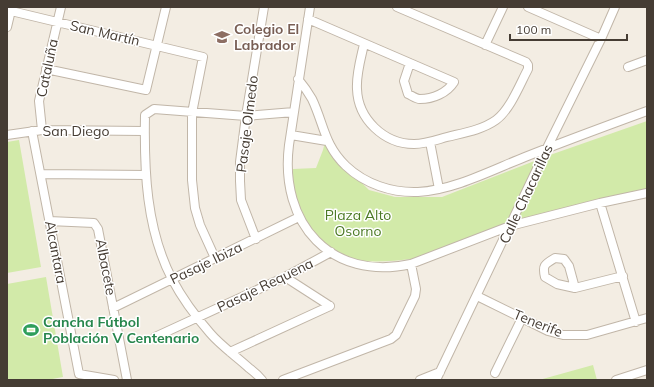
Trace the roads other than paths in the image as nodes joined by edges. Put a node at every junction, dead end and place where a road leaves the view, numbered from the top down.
1 (61, 7) edge
2 (166, 7) edge
3 (264, 7) edge
4 (310, 7) edge
5 (397, 7) edge
6 (502, 7) edge
7 (528, 7) edge
8 (615, 7) edge
9 (9, 10) edge
10 (547, 11) edge
11 (308, 20) junction
12 (57, 22) junction
13 (7, 26) edge
14 (601, 39) junction
15 (364, 44) junction
16 (157, 45) junction
17 (485, 45) junction
18 (647, 60) edge
19 (410, 63) junction
20 (628, 67) dead end
21 (46, 69) junction
22 (298, 79) junction
23 (647, 111) edge
24 (294, 112) junction
25 (192, 113) junction
26 (246, 116) junction
27 (42, 130) junction
28 (32, 131) junction
29 (144, 131) junction
30 (7, 135) edge
31 (291, 135) junction
32 (327, 141) junction
33 (430, 142) junction
34 (547, 148) junction
35 (42, 174) junction
36 (146, 175) junction
37 (439, 189) junction
38 (647, 193) edge
39 (600, 203) junction
40 (300, 217) junction
41 (50, 221) junction
42 (510, 226) junction
43 (256, 239) junction
44 (331, 252) junction
45 (215, 258) junction
46 (411, 264) junction
47 (623, 276) junction
48 (285, 277) junction
49 (172, 279) junction
50 (575, 288) dead end
51 (477, 296) junction
52 (113, 308) junction
53 (196, 317) junction
54 (522, 318) junction
55 (647, 318) edge
56 (636, 322) junction
57 (155, 337) dead end
58 (230, 352) junction
59 (647, 370) edge
60 (440, 372) junction
61 (495, 373) dead end
62 (621, 379) edge
63 (114, 380) edge
64 (127, 380) edge
65 (262, 380) edge
66 (283, 380) edge
67 (420, 380) edge
68 (436, 380) edge

1 - 12 street, Cataluña
2 - 16 street
3 - 26 street, Pasaje Olmedo
4 - 11 street
5 - 17 street
6 - 17 street
7 - 10 street
8 - 14 street, Calle Chacarillas
9 - 12 street, San Martín
9 - 13 street
10 - 14 street
11 - 15 street
11 - 22 street
12 - 16 street, San Martín
12 - 21 street, Cataluña
14 - 34 street, Calle Chacarillas
15 - 19 street
15 - 33 street
16 - 21 street
16 - 25 street, San Martín
17 - 33 street
18 - 20 street
19 - 19 street
21 - 27 street, Cataluña
22 - 24 street
22 - 32 street
23 - 34 street
24 - 26 street
24 - 31 street
25 - 26 street
25 - 29 street
25 - 45 street
26 - 43 street, Pasaje Olmedo
27 - 28 street, San Diego
27 - 29 street, San Diego
28 - 30 street, San Diego
28 - 35 street, Alcantara
29 - 36 street
31 - 32 street
31 - 40 street
32 - 37 street
33 - 37 street
34 - 37 street
34 - 42 street, Calle Chacarillas
35 - 36 street
35 - 41 street, Alcantara
36 - 49 street
38 - 39 street
39 - 42 street
39 - 47 street
40 - 43 street, Pasaje Ibiza
40 - 44 street
41 - 52 street, Albacete
41 - 63 street, Alcantara
42 - 46 street
42 - 51 street, Calle Chacarillas
43 - 45 street, Pasaje Ibiza
44 - 46 street
44 - 48 street, Pasaje Requena
45 - 49 street, Pasaje Ibiza
46 - 66 street
47 - 50 street
47 - 56 street
48 - 53 street, Pasaje Requena
48 - 58 street
49 - 52 street, Pasaje Ibiza
49 - 53 street
51 - 54 street, Tenerife
51 - 60 street, Calle Chacarillas
52 - 64 street, Albacete
53 - 57 street, Pasaje Requena
53 - 58 street
54 - 56 street, Tenerife
54 - 61 street
55 - 56 street, Tenerife
58 - 65 street
59 - 62 street
60 - 67 street
60 - 68 street, Calle Chacarillas

